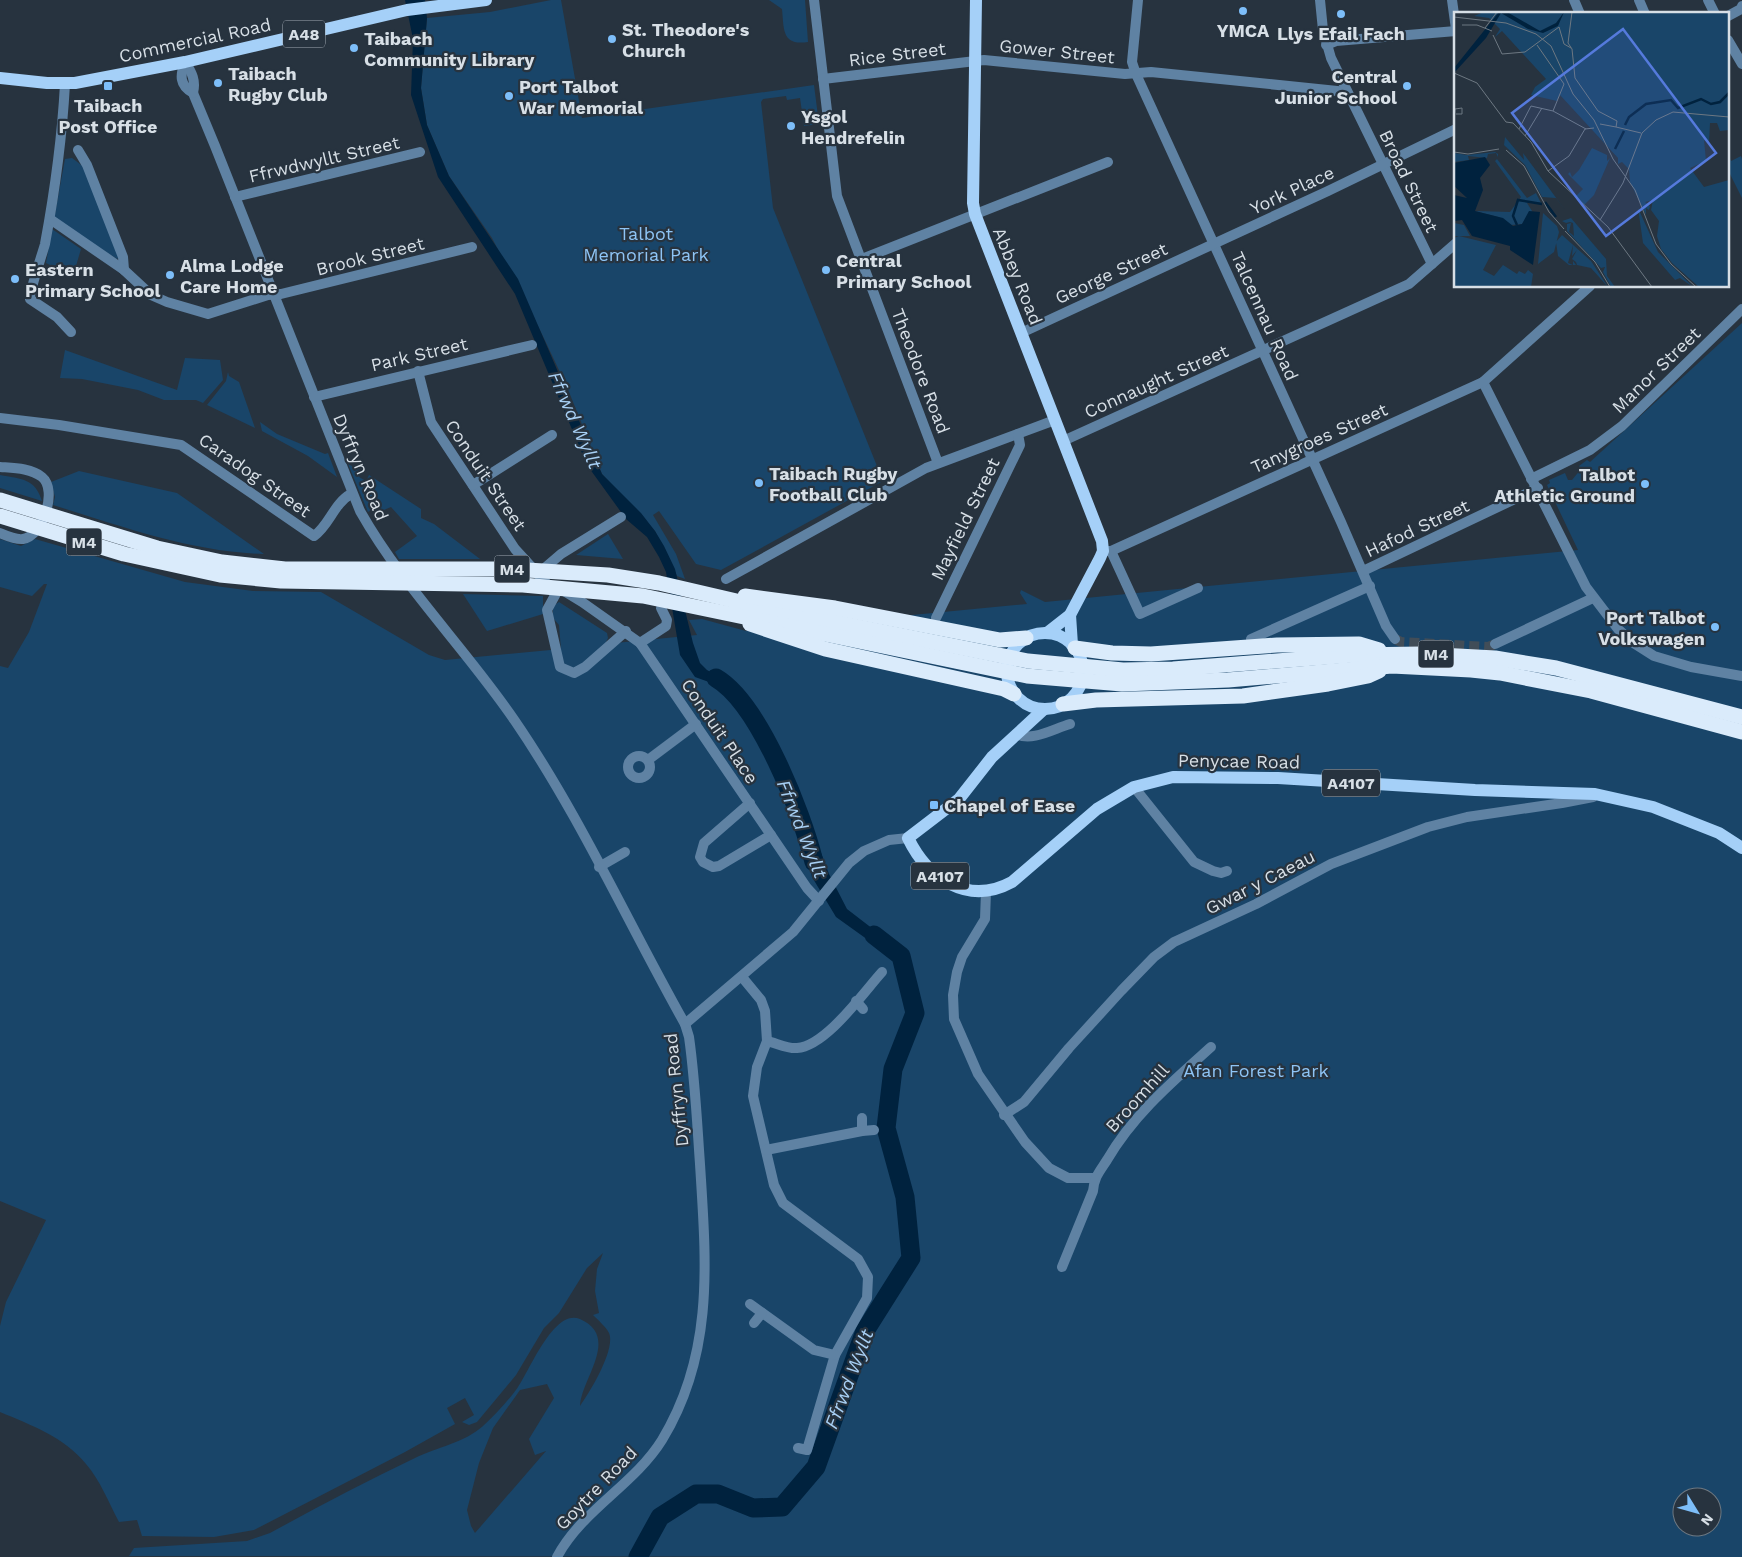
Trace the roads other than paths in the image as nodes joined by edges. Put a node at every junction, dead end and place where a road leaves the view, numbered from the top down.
1 (486, 0) edge
2 (814, 0) edge
3 (976, 0) edge
4 (1138, 0) edge
5 (1320, 0) edge
6 (1452, 0) edge
7 (1574, 0) edge
8 (1639, 0) edge
9 (1708, 0) edge
10 (445, 3) edge
11 (1742, 6) edge
12 (1579, 12) edge
13 (1644, 12) edge
14 (1714, 12) edge
15 (1454, 15) edge
16 (1730, 15) edge
17 (1454, 30) edge
18 (1730, 43) edge
19 (1326, 45) junction
20 (975, 61) junction
21 (185, 62) junction
22 (1742, 64) edge
23 (1136, 74) junction
24 (0, 78) edge
25 (823, 79) junction
26 (65, 84) junction
27 (1347, 92) junction
28 (1454, 130) edge
29 (78, 150) dead end
30 (420, 152) dead end
31 (1108, 162) dead end
32 (1384, 165) junction
33 (234, 197) junction
34 (975, 214) junction
35 (50, 219) junction
36 (1214, 244) junction
37 (1454, 245) edge
38 (472, 247) dead end
39 (862, 259) junction
40 (1432, 264) junction
41 (124, 270) junction
42 (1583, 289) edge
43 (274, 295) junction
44 (1742, 309) edge
45 (71, 332) dead end
46 (1021, 332) junction
47 (532, 345) dead end
48 (1263, 351) junction
49 (418, 371) junction
50 (1483, 382) junction
51 (314, 397) junction
52 (0, 418) edge
53 (1055, 420) junction
54 (1018, 434) junction
55 (552, 435) dead end
56 (1063, 441) junction
57 (1313, 460) junction
58 (938, 463) junction
59 (0, 467) edge
60 (1531, 479) junction
61 (473, 485) junction
62 (1538, 488) junction
63 (351, 494) junction
64 (0, 500) edge
65 (0, 516) edge
66 (621, 517) dead end
67 (41, 521) junction
68 (0, 533) edge
69 (1107, 551) junction
70 (1363, 571) junction
71 (537, 574) junction
72 (726, 579) dead end
73 (548, 585) joint
74 (1370, 586) junction
75 (558, 588) junction
76 (1198, 588) dead end
77 (1593, 598) junction
78 (716, 604) junction
79 (661, 608) dead end
80 (1070, 615) junction
81 (936, 618) dead end
82 (626, 631) junction
83 (1047, 633) junction
84 (1026, 638) junction
85 (1251, 639) dead end
86 (640, 643) junction
87 (1495, 644) tunnel mouth
88 (1074, 646) junction
89 (1393, 653) junction
90 (1742, 676) edge
91 (1122, 677) junction
92 (1018, 698) junction
93 (1064, 704) junction
94 (1043, 710) junction
95 (1742, 717) edge
96 (696, 724) junction
97 (1070, 724) dead end
98 (1018, 732) junction
99 (1742, 732) edge
100 (648, 760) dead end
101 (1134, 787) junction
102 (1595, 794) junction
103 (750, 804) junction
104 (771, 835) junction
105 (908, 838) junction
106 (1742, 848) edge
107 (625, 852) dead end
108 (599, 867) junction
109 (1227, 871) dead end
110 (986, 892) junction
111 (821, 898) junction
112 (882, 972) dead end
113 (742, 978) junction
114 (685, 1024) junction
115 (767, 1041) junction
116 (1211, 1047) dead end
117 (1004, 1115) junction
118 (862, 1118) dead end
119 (874, 1130) dead end
120 (862, 1131) junction
121 (766, 1150) junction
122 (1094, 1178) junction
123 (1062, 1266) dead end
124 (706, 1302) joint
125 (750, 1304) dead end
126 (762, 1313) junction
127 (754, 1323) dead end
128 (835, 1356) junction
129 (798, 1448) dead end
130 (557, 1557) edge

1 - 10 main road, A48
2 - 25 street, Theodore Road
3 - 20 main road, Abbey Road
4 - 23 street, Talcennau Road
5 - 19 street, Broad Street
6 - 15 street
7 - 12 street
8 - 13 street
9 - 14 street
10 - 21 main road, Commercial Road / A48
11 - 16 street
17 - 19 street
18 - 22 street
19 - 27 street, Broad Street
20 - 23 street, Gower Street
20 - 25 street, Rice Street
20 - 34 main road, Abbey Road
21 - 26 main road, Commercial Road / A48
21 - 33 street, Dyffryn Road
23 - 27 street, Gower Street
23 - 36 street, Talcennau Road
24 - 26 main road, Commercial Road / A48
25 - 39 street, Theodore Road
26 - 35 street
27 - 32 street, Broad Street
28 - 32 street, York Place
29 - 41 street
30 - 33 street, Ffrwdwyllt Street
31 - 34 street
32 - 36 street, York Place
32 - 40 street, Broad Street
33 - 43 street, Dyffryn Road
34 - 39 street
34 - 46 main road, Abbey Road
35 - 41 street
35 - 45 street
36 - 46 street, George Street
36 - 48 street, Talcennau Road
37 - 40 street, Connaught Street
38 - 43 street, Brook Street
39 - 58 street, Theodore Road
40 - 48 street, Connaught Street
41 - 43 street, Brook Street
42 - 50 street, Tanygroes Street
43 - 51 street, Dyffryn Road
44 - 60 street, Manor Street
46 - 53 main road, Abbey Road
47 - 49 street, Park Street
48 - 56 street, Connaught Street
48 - 57 street, Talcennau Road
49 - 51 street, Park Street
49 - 61 street, Conduit Street
50 - 57 street, Tanygroes Street
50 - 60 street
51 - 63 street, Dyffryn Road
52 - 63 street, Caradog Street
53 - 54 street
53 - 56 main road, Abbey Road
54 - 58 street
54 - 81 street, Mayfield Street
55 - 61 street
56 - 69 main road, Abbey Road
57 - 69 street, Tanygroes Street
57 - 70 street, Talcennau Road
58 - 72 street
59 - 68 street
60 - 62 street
61 - 71 street, Conduit Street
62 - 70 street, Hafod Street
62 - 77 street
63 - 108 street, Dyffryn Road
64 - 67 highway, M4
65 - 67 highway, M4
66 - 71 street
67 - 78 highway, M4
69 - 76 street
69 - 80 main road
70 - 74 street, Talcennau Road
71 - 73 street, Conduit Street
73 - 75 street, Conduit Place
74 - 85 street
74 - 89 street, Talcennau Road
75 - 82 street, Conduit Place
75 - 82 street
77 - 87 street
77 - 90 street
78 - 84 highway
78 - 91 highway, M4
78 - 91 highway, M4
78 - 92 highway
79 - 86 street
80 - 83 main road
80 - 88 main road
82 - 86 street, Conduit Place
83 - 84 main road
83 - 88 main road
84 - 92 main road
86 - 96 street, Conduit Place
88 - 89 highway
88 - 93 main road
89 - 91 highway, M4
89 - 93 highway
89 - 95 highway, M4
89 - 99 highway, M4
92 - 94 main road
92 - 98 main road
93 - 94 main road
94 - 98 main road, A4107
96 - 100 street
96 - 103 street, Conduit Place
97 - 98 street
98 - 105 main road, A4107
101 - 102 main road, Penycae Road / A4107
101 - 109 street
101 - 110 main road, Penycae Road / A4107
102 - 106 main road, Penycae Road / A4107
102 - 117 street, Gwar y Caeau
103 - 104 street, Conduit Place
103 - 104 street
104 - 111 street, Conduit Place
105 - 110 main road, A4107
105 - 111 street
107 - 108 street
108 - 114 street, Dyffryn Road
110 - 117 street
111 - 113 street
112 - 115 street
113 - 114 street
113 - 115 street
114 - 124 street, Dyffryn Road
115 - 121 street
116 - 122 street, Broomhill
117 - 122 street
118 - 120 street
119 - 120 street
120 - 121 street
121 - 128 street
122 - 123 street, Broomhill
124 - 130 street, Goytre Road
125 - 126 street
126 - 127 street
126 - 128 street
128 - 129 street

